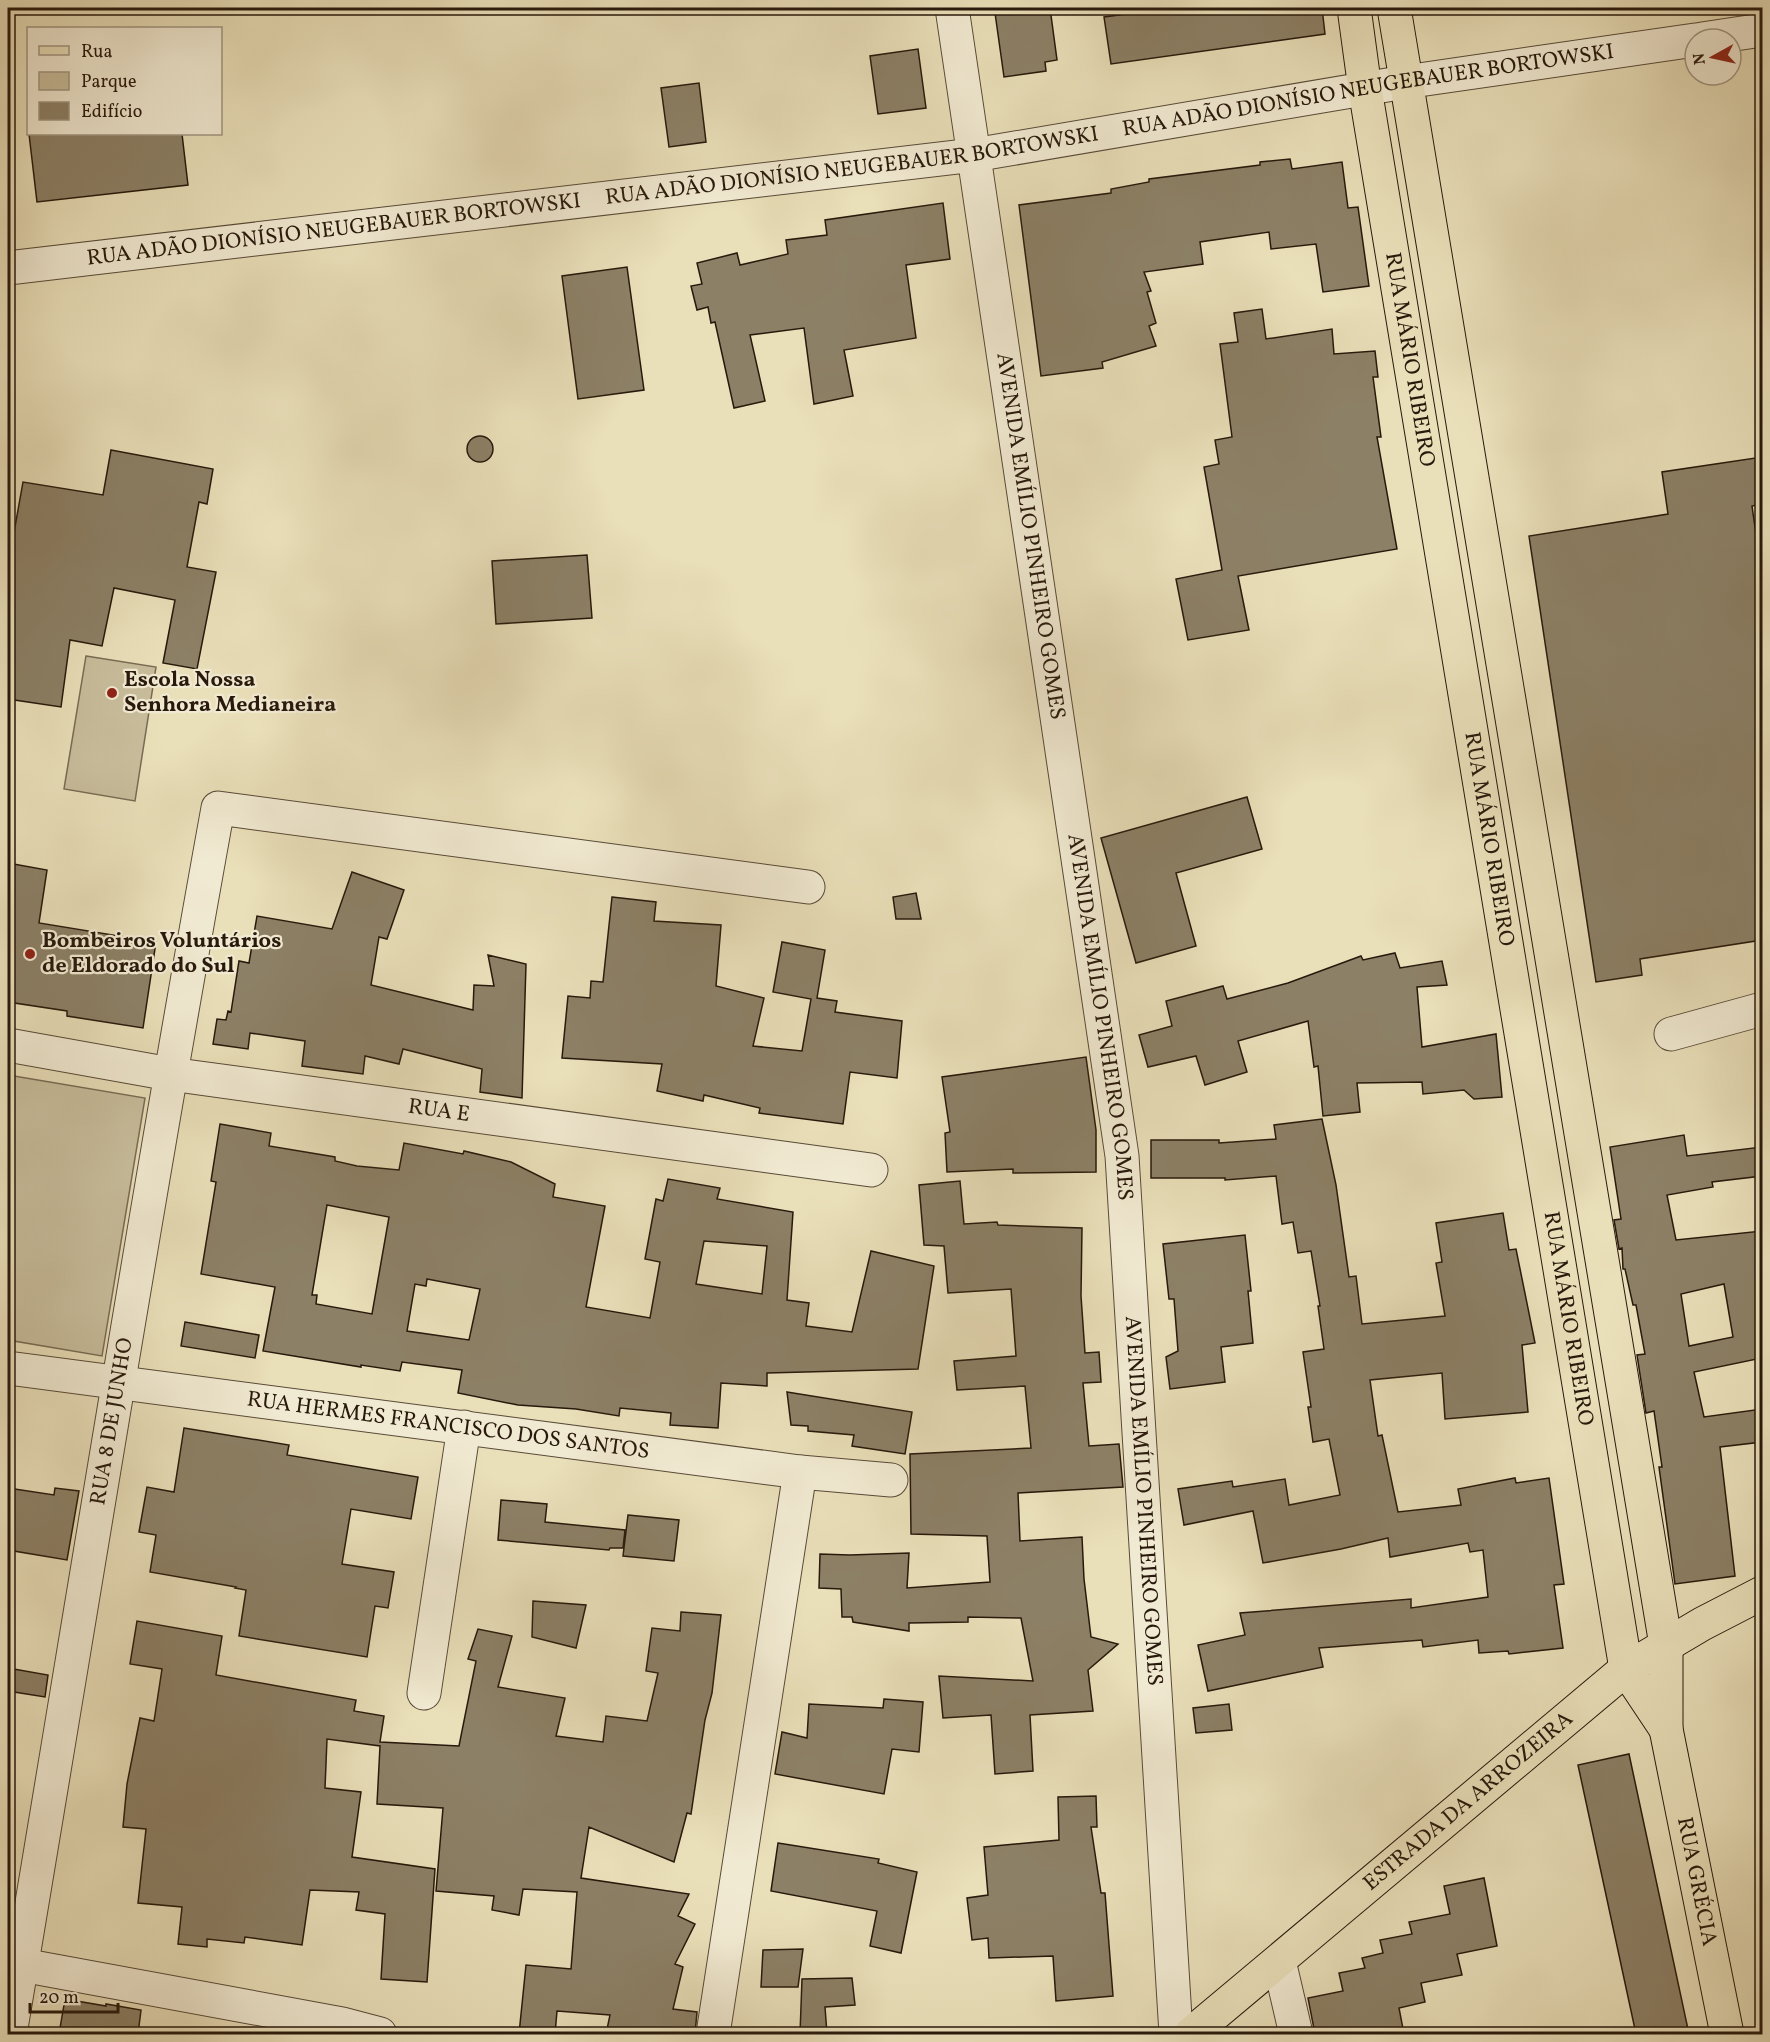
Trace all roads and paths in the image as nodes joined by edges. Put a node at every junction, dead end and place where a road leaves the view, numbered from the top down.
1 (952, 8) edge
2 (1354, 8) edge
3 (1394, 8) edge
4 (1762, 30) edge
5 (1743, 33) edge
6 (1683, 42) edge
7 (1406, 82) junction
8 (1365, 89) junction
9 (974, 155) junction
10 (8, 268) edge
11 (1537, 876) junction
12 (1496, 880) junction
13 (808, 887) dead end
14 (1762, 1010) edge
15 (1671, 1034) dead end
16 (8, 1045) edge
17 (170, 1074) junction
18 (871, 1170) dead end
19 (8, 1368) edge
20 (118, 1382) junction
21 (464, 1427) junction
22 (800, 1472) junction
23 (891, 1480) dead end
24 (1762, 1593) edge
25 (1666, 1645) junction
26 (1626, 1669) junction
27 (424, 1693) dead end
28 (1666, 1730) junction
29 (1279, 1961) junction
30 (22, 1965) junction
31 (10, 2034) edge
32 (380, 2034) edge
33 (713, 2034) edge
34 (1176, 2034) edge
35 (1191, 2034) edge
36 (1296, 2034) edge
37 (1727, 2034) edge

1 - 9 street, AVENIDA EMÍLIO PINHEIRO GOMES
2 - 8 main road, RUA MÁRIO RIBEIRO
3 - 7 main road, RUA MÁRIO RIBEIRO
4 - 5 street
6 - 7 street, RUA ADÃO DIONÍSIO NEUGEBAUER BORTOWSKI
7 - 8 street, RUA ADÃO DIONÍSIO NEUGEBAUER BORTOWSKI
7 - 11 main road, RUA MÁRIO RIBEIRO
8 - 9 street, RUA ADÃO DIONÍSIO NEUGEBAUER BORTOWSKI
8 - 12 main road, RUA MÁRIO RIBEIRO
9 - 10 street, RUA ADÃO DIONÍSIO NEUGEBAUER BORTOWSKI
9 - 34 street, AVENIDA EMÍLIO PINHEIRO GOMES
11 - 12 main road
11 - 25 main road, RUA MÁRIO RIBEIRO
12 - 26 main road, RUA MÁRIO RIBEIRO
13 - 17 street, RUA 8 DE JUNHO
14 - 15 street
16 - 17 street, RUA E
17 - 18 street, RUA E
17 - 20 street, RUA 8 DE JUNHO
19 - 20 street, RUA HERMES FRANCISCO DOS SANTOS
20 - 21 street, RUA HERMES FRANCISCO DOS SANTOS
20 - 30 street, RUA 8 DE JUNHO
21 - 22 street, RUA HERMES FRANCISCO DOS SANTOS
21 - 27 street
22 - 23 street, RUA HERMES FRANCISCO DOS SANTOS
22 - 33 street
24 - 25 main road, ESTRADA DA ARROZEIRA
25 - 26 main road, ESTRADA DA ARROZEIRA
25 - 28 main road, RUA GRÉCIA
26 - 28 main road, RUA GRÉCIA
26 - 29 main road, ESTRADA DA ARROZEIRA
28 - 37 main road, RUA GRÉCIA
29 - 35 main road, ESTRADA DA ARROZEIRA
29 - 36 street
30 - 31 street, RUA 8 DE JUNHO
30 - 32 street

